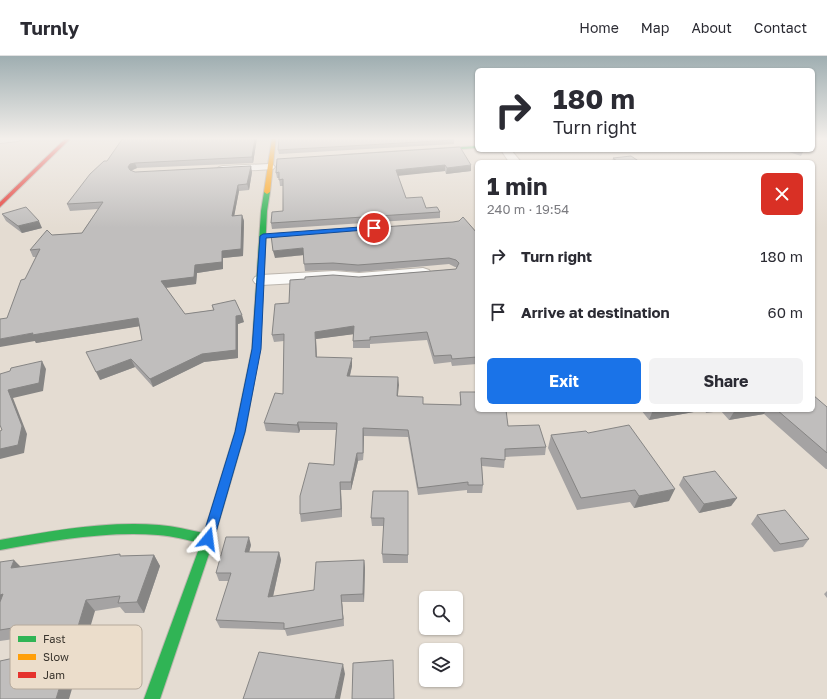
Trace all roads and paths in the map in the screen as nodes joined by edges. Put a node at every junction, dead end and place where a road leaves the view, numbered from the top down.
1 (38, 168) edge
2 (229, 168) edge
3 (273, 168) edge
4 (214, 170) edge
5 (0, 205) edge
6 (435, 272) edge
7 (261, 280) junction
8 (208, 539) junction
9 (0, 545) edge
10 (152, 699) edge

1 - 5 street
2 - 4 street
3 - 7 street
6 - 7 street
7 - 8 street
8 - 9 street
8 - 10 street

